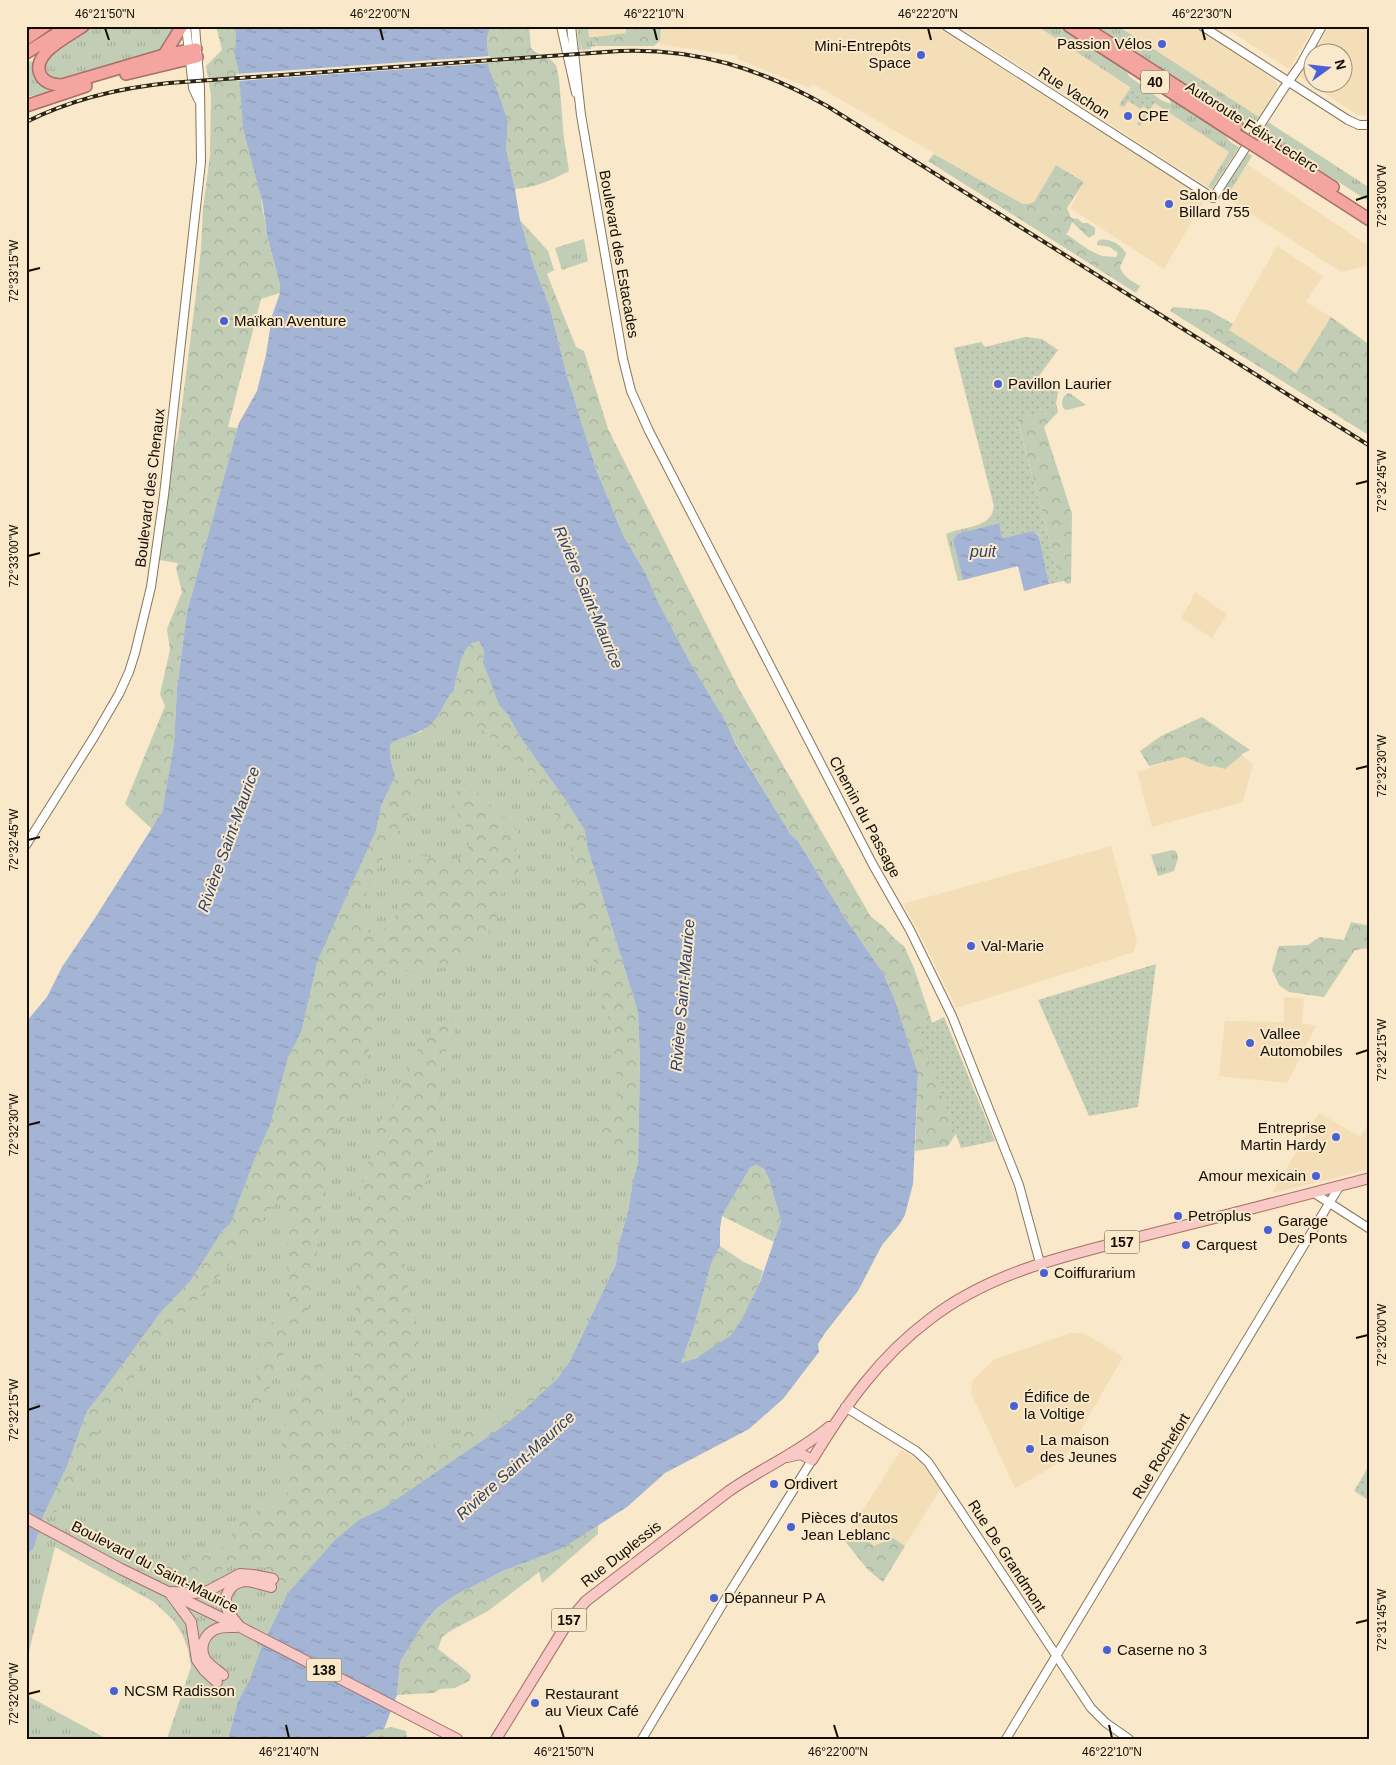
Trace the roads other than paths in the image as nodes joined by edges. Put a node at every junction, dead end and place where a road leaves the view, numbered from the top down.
1 (45, 26) edge
2 (69, 26) edge
3 (83, 26) edge
4 (184, 26) edge
5 (194, 26) edge
6 (561, 26) edge
7 (571, 26) edge
8 (946, 26) edge
9 (1069, 26) edge
10 (1083, 26) edge
11 (1202, 26) edge
12 (1322, 26) edge
13 (26, 39) edge
14 (26, 53) edge
15 (193, 53) junction
16 (164, 55) junction
17 (1288, 82) junction
18 (60, 94) junction
19 (26, 100) edge
20 (26, 106) edge
21 (581, 115) junction
22 (1370, 125) edge
23 (1244, 135) junction
24 (1257, 143) junction
25 (1370, 211) edge
26 (1370, 220) edge
27 (633, 397) joint
28 (26, 845) edge
29 (1370, 1178) edge
30 (1339, 1187) junction
31 (1314, 1193) junction
32 (1330, 1203) junction
33 (1370, 1228) edge
34 (1040, 1264) junction
35 (845, 1407) junction
36 (835, 1422) junction
37 (787, 1457) junction
38 (812, 1460) junction
39 (26, 1518) edge
40 (169, 1592) junction
41 (240, 1627) junction
42 (1056, 1655) junction
43 (457, 1739) edge
44 (496, 1739) edge
45 (642, 1739) edge
46 (1006, 1739) edge
47 (1129, 1739) edge

1 - 13 highway
2 - 14 highway
3 - 16 highway
4 - 15 street, Boulevard des Chenaux
4 - 16 highway
5 - 15 street, Boulevard des Chenaux
6 - 21 street, Boulevard des Estacades
7 - 21 street, Boulevard des Estacades
8 - 17 street, Rue Vachon
9 - 23 highway, Autoroute Félix-Leclerc / 40
10 - 23 highway, Autoroute Félix-Leclerc / 40
11 - 17 street
12 - 17 street
15 - 16 highway
15 - 18 highway
15 - 28 street, Boulevard des Chenaux
17 - 22 street
18 - 19 highway
18 - 20 highway
21 - 27 street, Boulevard des Estacades
23 - 24 highway, Autoroute Félix-Leclerc / 40
24 - 25 highway, Autoroute Félix-Leclerc / 40
24 - 26 highway, Autoroute Félix-Leclerc / 40
27 - 34 street, Chemin du Passage
29 - 30 main road, 157
30 - 31 main road, 157
30 - 32 street, Rue Rochefort
31 - 32 street
31 - 34 main road, 157
32 - 33 street
32 - 42 street, Rue Rochefort
34 - 35 main road, 157
35 - 36 main road, 157
35 - 42 street, Rue De Grandmont
36 - 37 main road, Rue Duplessis / 157
36 - 38 main road, 157
37 - 38 main road
37 - 44 main road, Rue Duplessis / 157
38 - 45 street
39 - 40 main road, Boulevard du Saint-Maurice / 138
40 - 41 main road, Boulevard du Saint-Maurice / 138
40 - 41 main road
40 - 41 main road
41 - 43 main road, 138
42 - 46 street, Rue Rochefort
42 - 47 street, Rue De Grandmont

